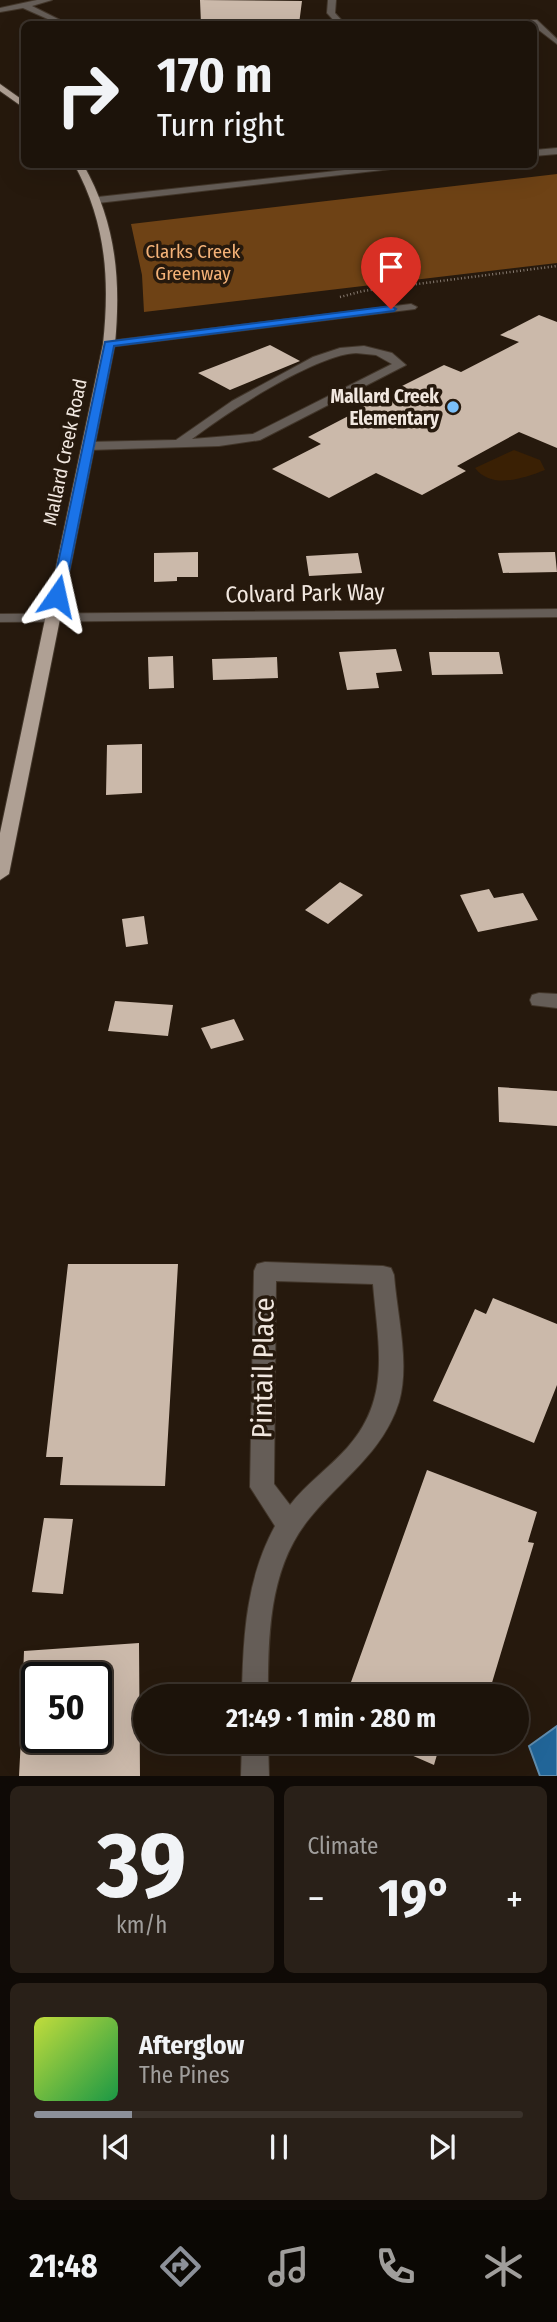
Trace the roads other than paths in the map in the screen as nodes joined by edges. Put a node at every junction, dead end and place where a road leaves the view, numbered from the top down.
1 (48, 0) edge
2 (332, 0) edge
3 (24, 5) junction
4 (2, 10) edge
5 (58, 21) edge
6 (338, 21) edge
7 (537, 25) edge
8 (545, 42) dead end
9 (556, 42) edge
10 (0, 87) edge
11 (21, 103) edge
12 (557, 151) edge
13 (537, 153) edge
14 (80, 168) edge
15 (393, 168) edge
16 (98, 200) junction
17 (411, 307) dead end
18 (109, 344) junction
19 (181, 441) junction
20 (88, 446) junction
21 (557, 613) edge
22 (0, 618) edge
23 (53, 619) junction
24 (1, 864) edge
25 (289, 1525) junction
26 (255, 1684) edge
27 (255, 1754) edge
28 (255, 1776) edge

1 - 3 street
2 - 6 street
3 - 4 street
3 - 5 street
7 - 9 street
8 - 9 street
10 - 11 main road
12 - 13 street
14 - 16 main road, Mallard Creek Road
15 - 16 street
16 - 18 main road, Mallard Creek Road
17 - 18 street
18 - 20 main road, Mallard Creek Road
19 - 19 street
19 - 20 street
20 - 23 main road, Mallard Creek Road
21 - 23 street, Colvard Park Way
22 - 23 street, Colvard Park Way
23 - 24 main road, Mallard Creek Road
25 - 25 street, Pintail Place
25 - 26 street, Pintail Place
27 - 28 street

